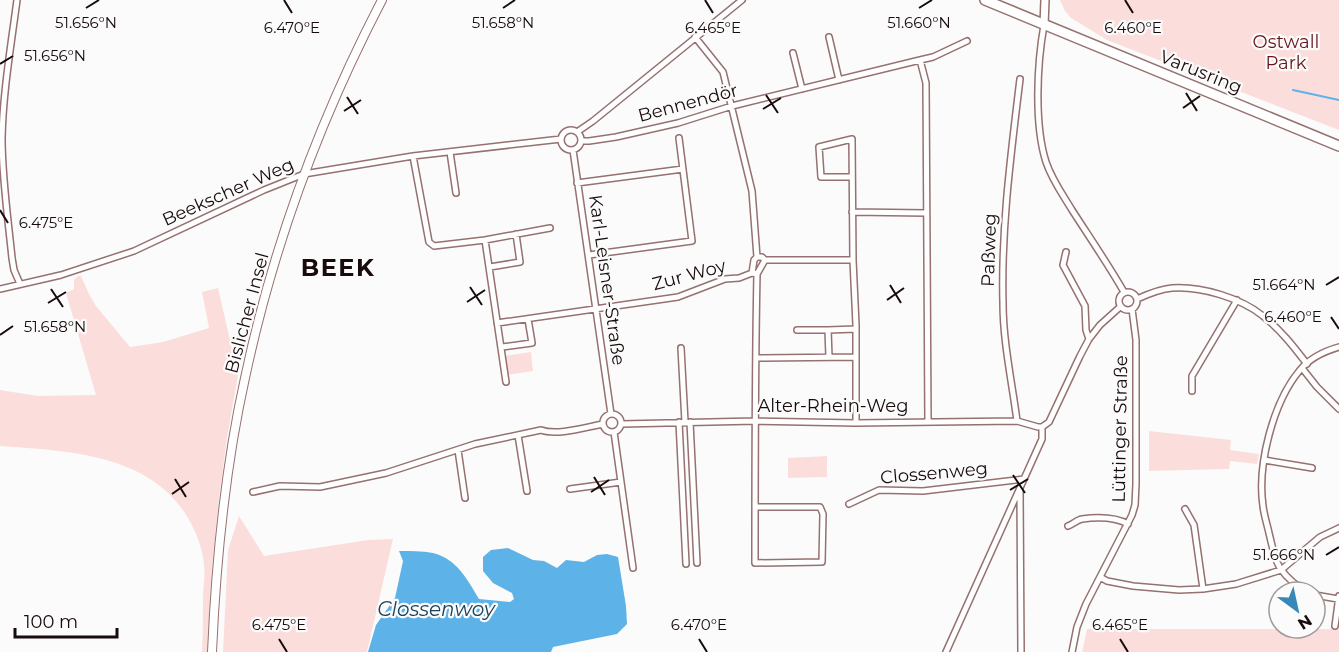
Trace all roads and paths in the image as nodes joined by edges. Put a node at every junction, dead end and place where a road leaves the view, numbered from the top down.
1 (16, 0) edge
2 (382, 0) edge
3 (742, 0) edge
4 (985, 0) edge
5 (1045, 0) edge
6 (1044, 25) junction
7 (695, 37) junction
8 (829, 37) dead end
9 (967, 41) dead end
10 (793, 53) dead end
11 (920, 60) junction
12 (1020, 79) dead end
13 (839, 80) junction
14 (802, 89) junction
15 (732, 105) junction
16 (577, 132) junction
17 (679, 138) dead end
18 (561, 139) junction
19 (581, 141) junction
20 (1339, 146) edge
21 (573, 150) junction
22 (450, 152) junction
23 (413, 156) junction
24 (682, 169) junction
25 (304, 174) junction
26 (852, 177) junction
27 (578, 183) junction
28 (456, 193) dead end
29 (852, 212) junction
30 (926, 213) junction
31 (550, 228) dead end
32 (516, 234) junction
33 (485, 240) junction
34 (1066, 252) dead end
35 (589, 255) junction
36 (757, 257) junction
37 (765, 260) junction
38 (853, 260) junction
39 (490, 267) junction
40 (754, 273) junction
41 (20, 284) junction
42 (0, 289) edge
43 (1124, 292) junction
44 (1137, 299) junction
45 (1237, 300) junction
46 (1120, 307) junction
47 (596, 309) junction
48 (1132, 309) junction
49 (528, 318) junction
50 (497, 323) junction
51 (856, 329) junction
52 (797, 330) dead end
53 (828, 330) junction
54 (1089, 339) junction
55 (502, 347) junction
56 (1339, 347) edge
57 (681, 348) dead end
58 (829, 357) junction
59 (856, 357) junction
60 (756, 358) junction
61 (1304, 366) junction
62 (506, 382) dead end
63 (1192, 391) dead end
64 (1339, 409) edge
65 (611, 414) junction
66 (755, 421) junction
67 (1017, 421) junction
68 (685, 422) junction
69 (928, 422) junction
70 (856, 423) junction
71 (603, 424) junction
72 (622, 424) junction
73 (1042, 427) junction
74 (614, 432) junction
75 (518, 435) junction
76 (458, 450) junction
77 (1264, 460) junction
78 (1312, 468) dead end
79 (1024, 479) junction
80 (621, 482) junction
81 (570, 489) dead end
82 (1020, 489) junction
83 (527, 491) dead end
84 (253, 492) dead end
85 (465, 498) dead end
86 (849, 504) dead end
87 (755, 507) junction
88 (1185, 508) dead end
89 (1128, 524) junction
90 (1068, 526) dead end
91 (1339, 528) edge
92 (697, 563) dead end
93 (686, 564) dead end
94 (633, 568) dead end
95 (1281, 570) junction
96 (1100, 577) junction
97 (1291, 580) edge
98 (1203, 589) junction
99 (1339, 598) edge
100 (1335, 626) dead end
101 (212, 652) edge
102 (946, 652) edge
103 (1021, 652) edge
104 (1072, 652) edge

1 - 41 street
2 - 25 main road, Bislicher Insel
3 - 7 street
4 - 6 main road, Varusring
5 - 6 street
6 - 20 main road, Varusring
6 - 43 street
7 - 15 street
7 - 16 street
8 - 13 street
9 - 11 street, Bennendör
10 - 14 street
11 - 13 street, Bennendör
11 - 30 street
12 - 67 street, Paßweg
13 - 14 street, Bennendör
14 - 15 street, Bennendör
15 - 19 street, Bennendör
15 - 36 street
16 - 18 street
16 - 19 street
17 - 24 street
18 - 21 street
18 - 22 street, Beekscher Weg
19 - 21 street
21 - 27 street, Karl-Leisner-Straße
22 - 23 street, Beekscher Weg
22 - 28 street
23 - 25 street, Beekscher Weg
23 - 33 street
24 - 27 street
24 - 35 street
25 - 41 street, Beekscher Weg
25 - 101 main road, Bislicher Insel
26 - 26 street
26 - 29 street
27 - 35 street, Karl-Leisner-Straße
29 - 30 street
29 - 38 street
30 - 69 street
31 - 32 street
32 - 33 street
32 - 39 street
33 - 39 street
34 - 54 street
35 - 47 street, Karl-Leisner-Straße
36 - 37 street
36 - 40 street
37 - 38 street
37 - 40 street
38 - 51 street
39 - 50 street
40 - 47 street, Zur Woy
40 - 60 street
41 - 42 street, Beekscher Weg
43 - 44 street
43 - 46 street
44 - 45 street
44 - 48 street
45 - 61 street
45 - 63 street
46 - 48 street
46 - 54 street
47 - 49 street, Zur Woy
47 - 65 street, Karl-Leisner-Straße
48 - 89 street, Lüttinger Straße
49 - 50 street, Zur Woy
49 - 55 street
50 - 55 street
51 - 53 street
51 - 59 street
52 - 53 street
53 - 58 street
54 - 73 street
55 - 62 street
56 - 61 street
57 - 68 street
58 - 59 street
58 - 60 street
59 - 70 street
60 - 66 street
61 - 64 street
61 - 77 street
65 - 71 street
65 - 72 street
66 - 68 street, Alter-Rhein-Weg
66 - 70 street, Alter-Rhein-Weg
66 - 87 street
67 - 69 street, Alter-Rhein-Weg
67 - 73 street, Alter-Rhein-Weg
68 - 72 street, Alter-Rhein-Weg
68 - 92 street
68 - 93 street
69 - 70 street, Alter-Rhein-Weg
71 - 74 street
71 - 75 street
72 - 74 street
73 - 79 street
74 - 80 street
75 - 76 street
75 - 83 street
76 - 84 street
76 - 85 street
77 - 78 street
77 - 95 street
79 - 82 street
79 - 86 street, Clossenweg
80 - 81 street
80 - 94 street
82 - 102 street
82 - 103 street
87 - 87 street
88 - 98 street
89 - 90 street
89 - 96 street, Lüttinger Straße
91 - 95 street
95 - 97 street
95 - 98 street
96 - 98 street
96 - 104 street, Lüttinger Straße
99 - 100 street

